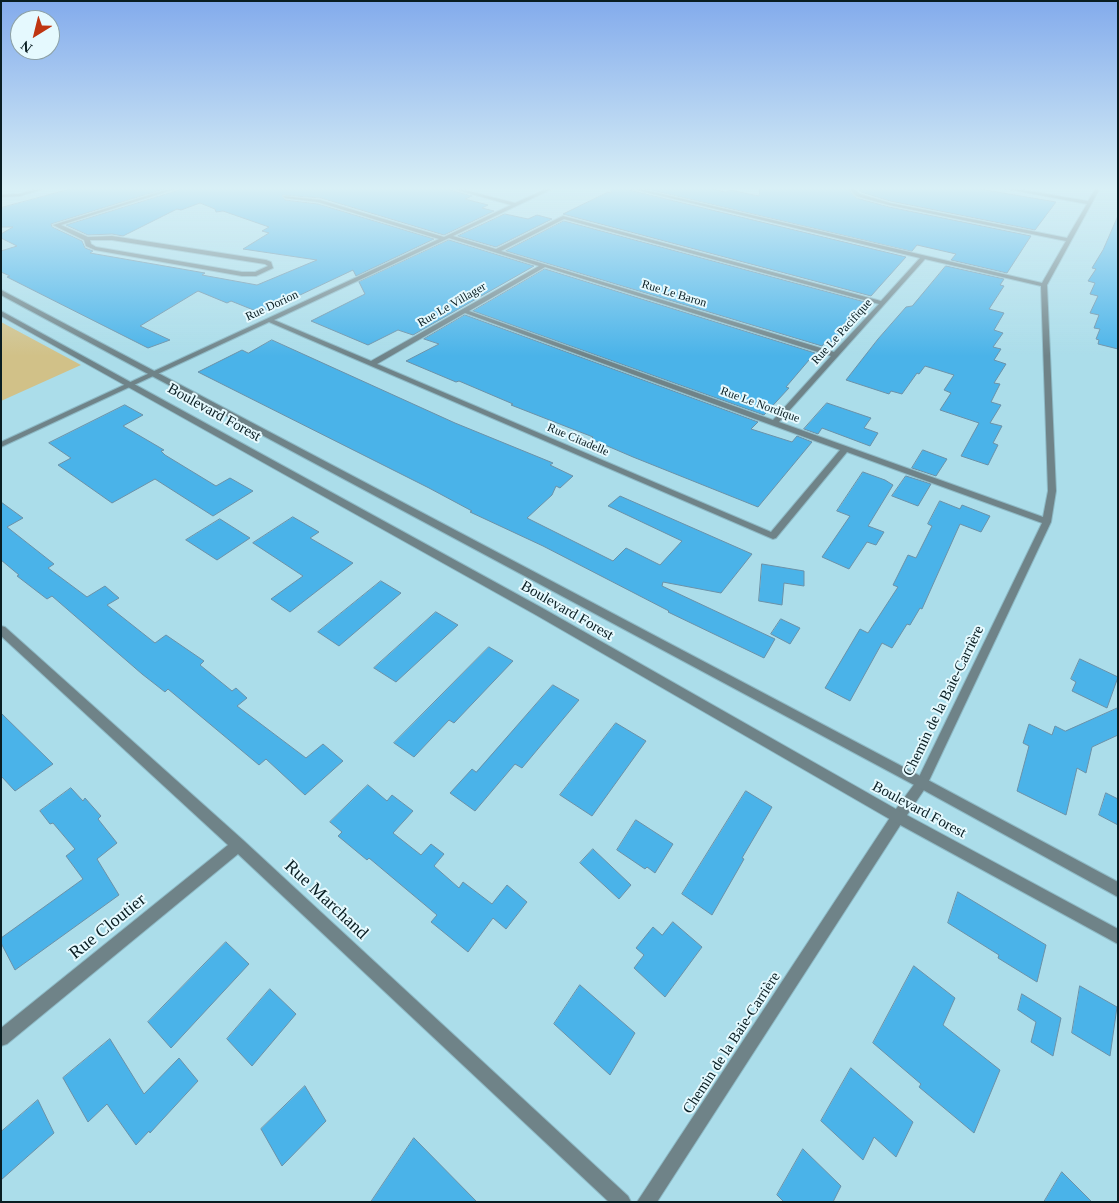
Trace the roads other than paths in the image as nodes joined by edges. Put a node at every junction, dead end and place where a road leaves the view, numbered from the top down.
1 (88, 244) edge
2 (155, 244) edge
3 (431, 244) edge
4 (471, 244) edge
5 (510, 244) edge
6 (664, 244) edge
7 (874, 244) edge
8 (1066, 244) edge
9 (496, 251) junction
10 (925, 256) junction
11 (543, 266) junction
12 (1044, 285) junction
13 (1, 292) edge
14 (883, 303) junction
15 (464, 311) junction
16 (1, 312) edge
17 (268, 320) junction
18 (836, 355) junction
19 (371, 364) junction
20 (153, 374) junction
21 (131, 384) junction
22 (775, 422) junction
23 (1, 445) edge
24 (846, 448) junction
25 (1047, 522) junction
26 (1, 630) edge
27 (922, 783) junction
28 (898, 817) junction
29 (238, 845) junction
30 (1118, 890) edge
31 (1118, 937) edge
32 (1, 1038) edge
33 (622, 1202) edge
34 (646, 1202) edge

1 - 2 street
3 - 17 street, Rue Dorion
4 - 9 street, Rue Le Baron
5 - 9 street
6 - 14 street
7 - 10 street
8 - 12 street
9 - 11 street, Rue Le Baron
10 - 12 street
10 - 14 street, Rue Le Pacifique
11 - 15 street, Rue Le Villager
11 - 18 street, Rue Le Baron
12 - 25 street, Chemin de la Baie-Carrière
13 - 20 street, Boulevard Forest
14 - 18 street, Rue Le Pacifique
15 - 19 street, Rue Le Villager
15 - 22 street, Rue Le Nordique
16 - 21 street, Boulevard Forest
17 - 19 street, Rue Citadelle
17 - 20 street, Rue Dorion
18 - 22 street, Rue Le Pacifique
19 - 24 street, Rue Citadelle
20 - 21 street, Rue Dorion
20 - 27 street, Boulevard Forest
21 - 23 street, Rue Dorion
21 - 28 street, Boulevard Forest
22 - 24 street, Rue Le Nordique
24 - 25 street, Rue Le Nordique
25 - 27 street, Chemin de la Baie-Carrière
26 - 29 street, Rue Marchand
27 - 28 street, Chemin de la Baie-Carrière
27 - 30 street, Boulevard Forest
28 - 31 street, Boulevard Forest
28 - 34 street, Chemin de la Baie-Carrière
29 - 32 street, Rue Cloutier
29 - 33 street, Rue Marchand

